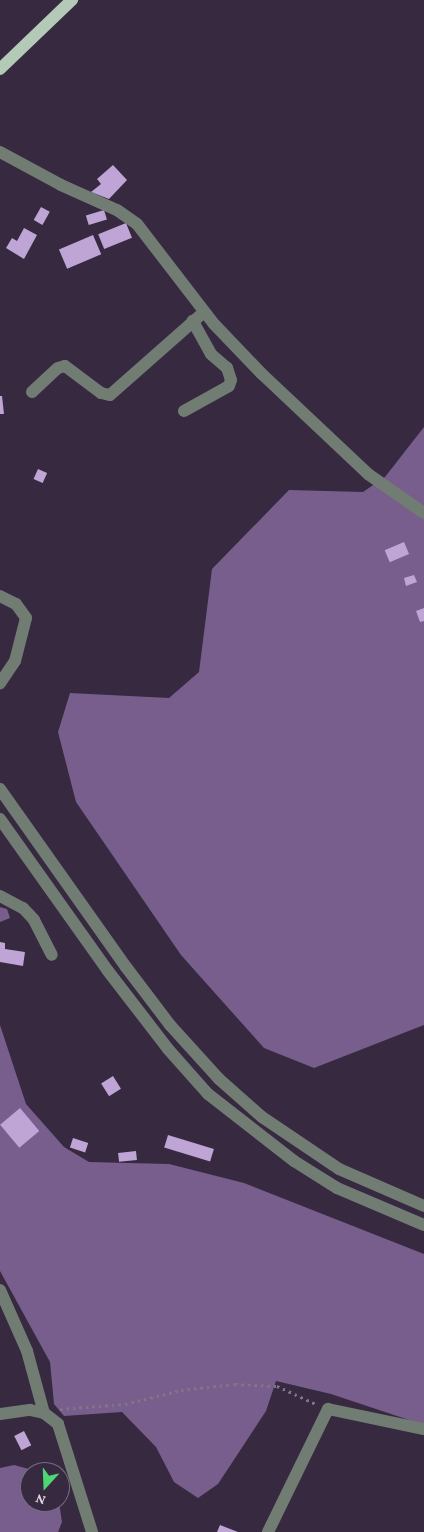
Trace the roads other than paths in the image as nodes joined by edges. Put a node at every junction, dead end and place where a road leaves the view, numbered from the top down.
1 (72, 0) edge
2 (0, 69) edge
3 (0, 152) edge
4 (204, 312) junction
5 (193, 321) junction
6 (32, 392) dead end
7 (184, 411) dead end
8 (422, 511) edge
9 (424, 523) edge
10 (0, 596) edge
11 (0, 683) edge
12 (0, 790) edge
13 (18, 815) junction
14 (2, 826) edge
15 (0, 896) edge
16 (52, 955) dead end
17 (424, 1206) edge
18 (424, 1225) edge
19 (0, 1290) edge
20 (44, 1413) junction
21 (0, 1414) edge
22 (424, 1429) edge
23 (92, 1532) edge
24 (268, 1532) edge

1 - 2 main road
3 - 4 street
4 - 5 street
4 - 8 street
5 - 6 street
5 - 7 street
8 - 9 street
10 - 11 street
12 - 13 street
13 - 14 street
13 - 17 street
14 - 18 street
15 - 16 street
19 - 20 street
20 - 21 street
20 - 23 street
22 - 24 street

